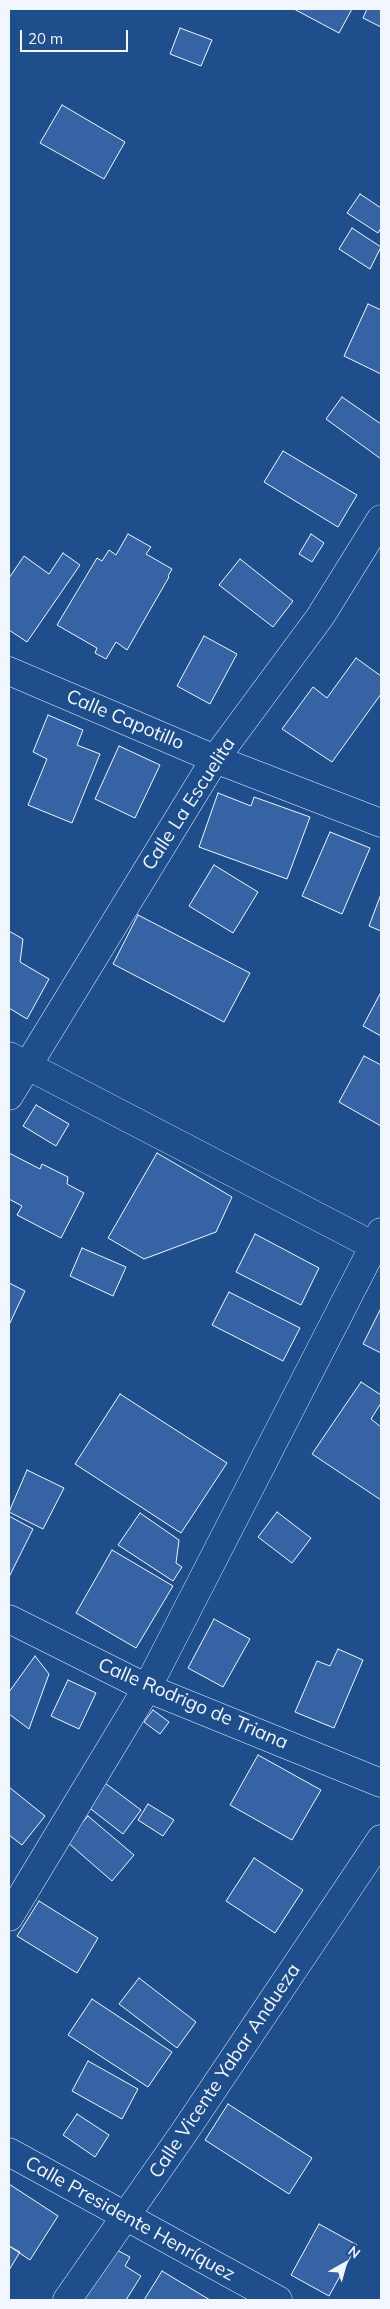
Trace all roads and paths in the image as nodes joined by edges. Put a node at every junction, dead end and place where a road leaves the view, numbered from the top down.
1 (381, 519) edge
2 (9, 671) edge
3 (215, 759) junction
4 (381, 823) edge
5 (18, 1060) edge
6 (9, 1096) edge
7 (378, 1239) edge
8 (9, 1619) edge
9 (147, 1688) junction
10 (381, 1783) edge
11 (381, 1840) edge
12 (9, 1917) edge
13 (9, 2152) edge
14 (125, 2217) junction
15 (67, 2300) edge
16 (278, 2300) edge

1 - 3 street, Calle La Escuelita
2 - 3 street, Calle Capotillo
3 - 4 street, Calle Capotillo
3 - 5 street, Calle La Escuelita
5 - 6 street, Calle La Escuelita
5 - 7 street
7 - 9 street
8 - 9 street, Calle Rodrigo de Triana
9 - 10 street, Calle Rodrigo de Triana
9 - 12 street
11 - 14 street, Calle Vicente Yabar Andueza
13 - 14 street, Calle Presidente Henríquez
14 - 15 street, Calle Vicente Yabar Andueza
14 - 16 street, Calle Presidente Henríquez

